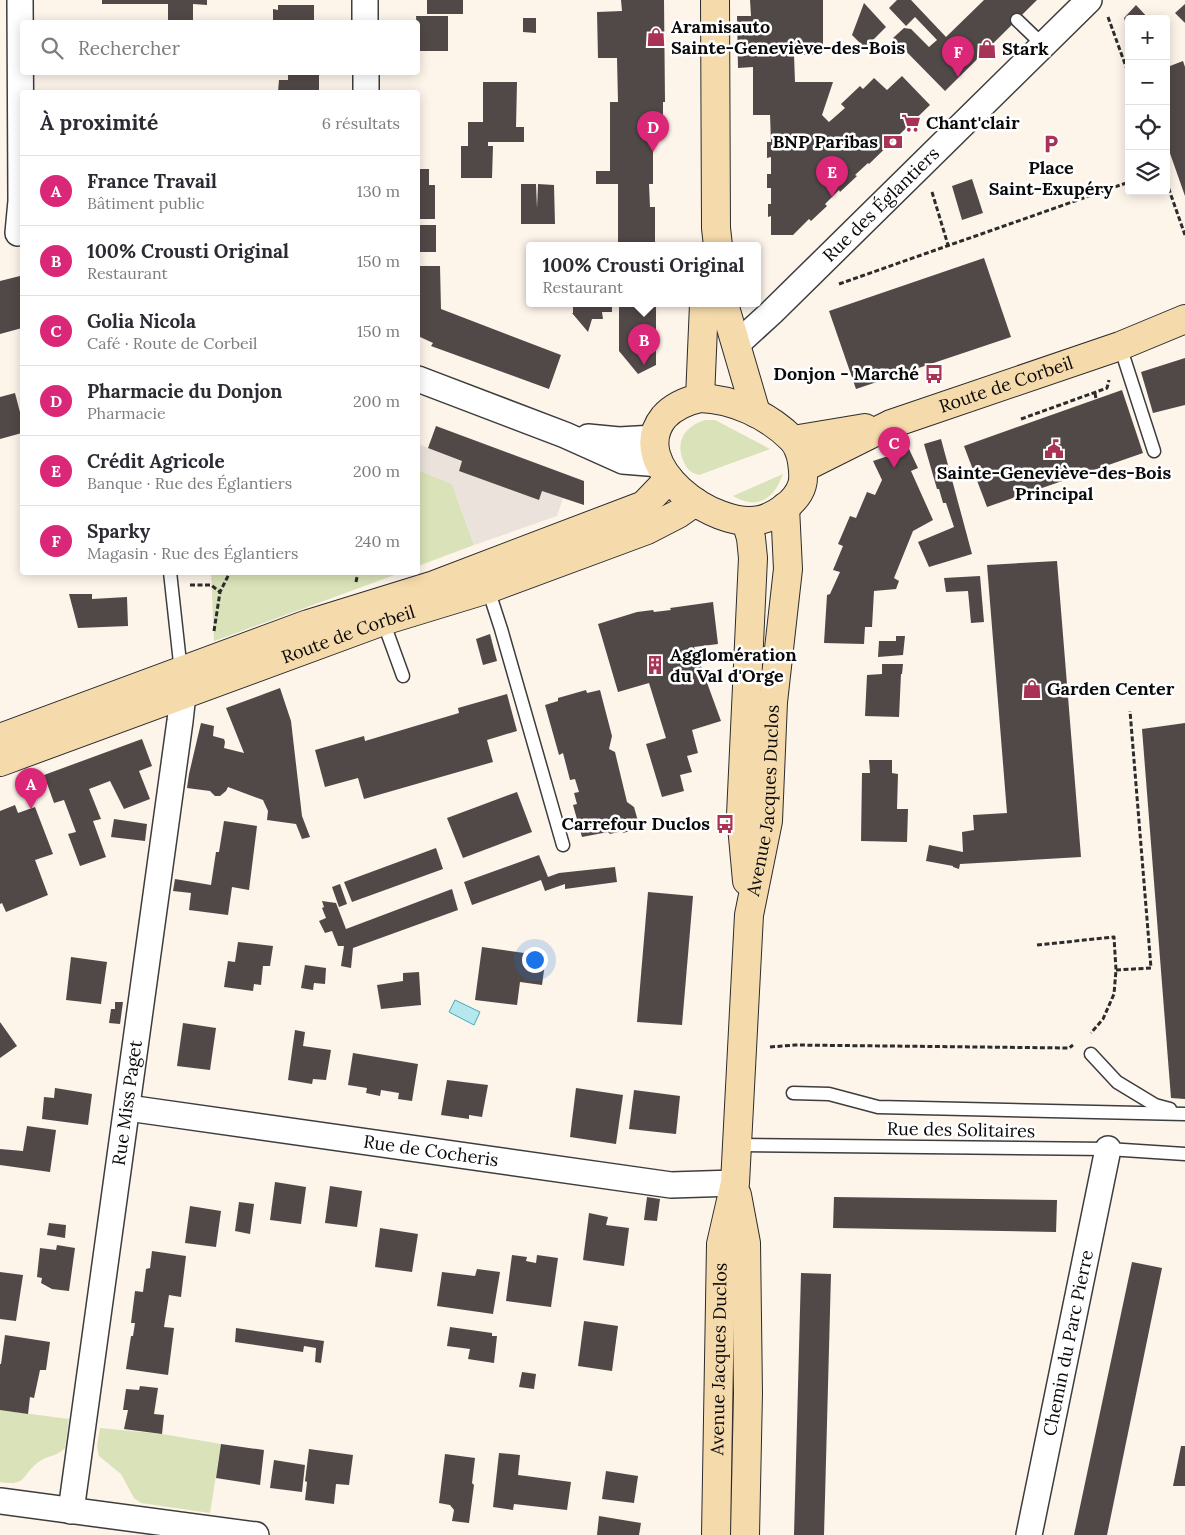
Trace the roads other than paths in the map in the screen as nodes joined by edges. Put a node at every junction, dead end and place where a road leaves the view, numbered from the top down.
1 (20, 0) edge
2 (365, 0) edge
3 (715, 0) edge
4 (1097, 5) edge
5 (20, 20) edge
6 (365, 20) edge
7 (1017, 20) dead end
8 (1043, 45) junction
9 (20, 75) edge
10 (366, 75) edge
11 (20, 90) edge
12 (366, 90) edge
13 (20, 205) edge
14 (13, 231) edge
15 (715, 240) edge
16 (704, 307) edge
17 (725, 307) edge
18 (1185, 319) edge
19 (1185, 332) edge
20 (736, 345) junction
21 (1120, 346) junction
22 (420, 380) edge
23 (700, 398) junction
24 (756, 413) junction
25 (891, 424) junction
26 (793, 440) junction
27 (1154, 451) dead end
28 (661, 460) junction
29 (803, 468) junction
30 (696, 502) junction
31 (784, 507) junction
32 (746, 521) junction
33 (171, 578) edge
34 (488, 589) junction
35 (383, 621) junction
36 (404, 676) dead end
37 (182, 683) junction
38 (0, 738) edge
39 (0, 762) edge
40 (562, 845) dead end
41 (750, 915) junction
42 (1091, 1054) dead end
43 (793, 1094) dead end
44 (128, 1108) junction
45 (1185, 1113) edge
46 (737, 1145) junction
47 (1108, 1149) junction
48 (1185, 1154) edge
49 (735, 1183) junction
50 (0, 1501) edge
51 (71, 1511) junction
52 (256, 1535) edge
53 (716, 1535) edge
54 (745, 1535) edge
55 (1029, 1535) edge

1 - 5 street
2 - 6 street
3 - 15 main road
4 - 8 street, Rue des Églantiers
7 - 8 lane
8 - 20 street, Rue des Églantiers
9 - 11 street
10 - 12 street
13 - 14 street
16 - 23 main road
17 - 20 main road
18 - 21 main road, Route de Corbeil
19 - 21 main road, Route de Corbeil
20 - 24 main road
21 - 25 main road, Route de Corbeil
21 - 27 lane
22 - 28 street
23 - 24 main road
23 - 28 main road
24 - 26 main road
25 - 26 main road, Route de Corbeil
25 - 29 main road, Route de Corbeil
26 - 29 main road
28 - 30 main road
28 - 37 main road, Route de Corbeil
29 - 31 main road
30 - 32 main road
30 - 34 main road, Route de Corbeil
31 - 32 main road
31 - 41 main road, Avenue Jacques Duclos
32 - 41 main road, Avenue Jacques Duclos
33 - 37 lane
34 - 35 main road, Route de Corbeil
34 - 40 lane
35 - 36 lane
35 - 37 main road, Route de Corbeil
37 - 38 main road, Route de Corbeil
37 - 39 main road, Route de Corbeil
37 - 44 street, Rue Miss Paget
41 - 46 main road, Avenue Jacques Duclos
42 - 45 lane
43 - 45 lane
44 - 49 street, Rue de Cocheris
44 - 51 street, Rue Miss Paget
46 - 47 lane, Rue des Solitaires
46 - 49 main road, Avenue Jacques Duclos
47 - 48 lane, Rue des Solitaires
47 - 55 street, Chemin du Parc Pierre
49 - 53 main road, Avenue Jacques Duclos
49 - 54 main road, Avenue Jacques Duclos
50 - 51 street
51 - 52 street

